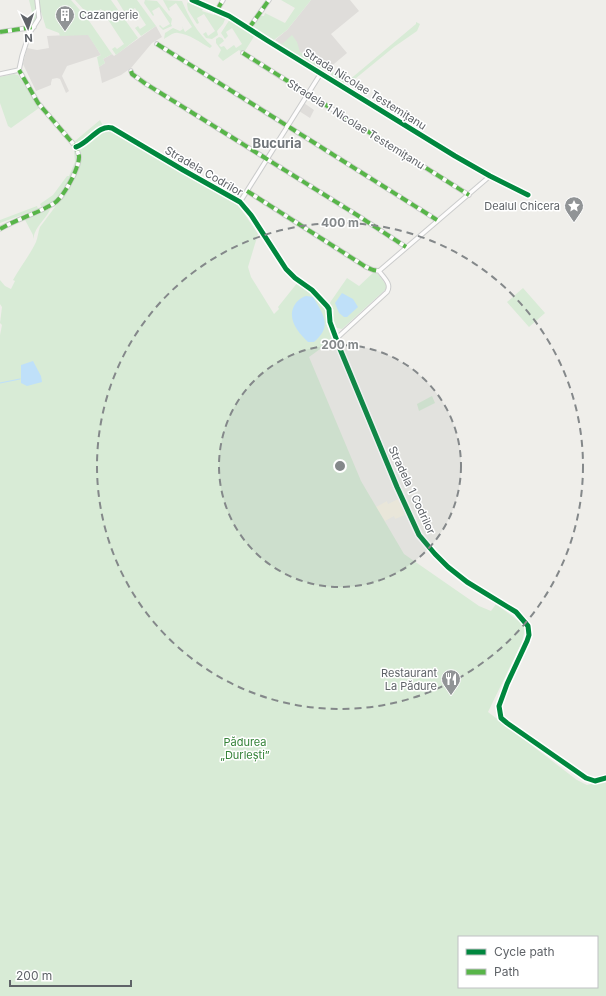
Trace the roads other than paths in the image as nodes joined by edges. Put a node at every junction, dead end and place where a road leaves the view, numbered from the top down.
1 (37, 0) edge
2 (192, 0) edge
3 (223, 0) edge
4 (269, 0) edge
5 (217, 10) junction
6 (34, 27) junction
7 (249, 28) junction
8 (0, 32) edge
9 (156, 44) dead end
10 (243, 53) dead end
11 (19, 70) junction
12 (131, 71) dead end
13 (321, 73) junction
14 (0, 74) edge
15 (308, 93) junction
16 (288, 126) junction
17 (76, 147) junction
18 (267, 160) junction
19 (490, 176) junction
20 (247, 191) junction
21 (469, 195) junction
22 (528, 195) dead end
23 (240, 202) junction
24 (437, 220) junction
25 (0, 229) edge
26 (406, 247) junction
27 (379, 271) junction
28 (337, 338) junction
29 (606, 778) edge

1 - 6 street
2 - 5 street, Strada Nicolae Testemițanu
3 - 5 street
4 - 7 street
5 - 7 street, Strada Nicolae Testemițanu
6 - 8 street
6 - 11 street
7 - 13 street, Strada Nicolae Testemițanu
9 - 16 street
10 - 15 street, Stradela 1 Nicolae Testemițanu
11 - 14 street
11 - 17 street
12 - 18 street
13 - 15 street
13 - 19 street, Strada Nicolae Testemițanu
15 - 16 street
15 - 21 street, Stradela 1 Nicolae Testemițanu
16 - 18 street
16 - 24 street
17 - 23 street, Stradela Codrilor
17 - 25 street
18 - 20 street
18 - 26 street
19 - 21 street
19 - 22 street, Strada Nicolae Testemițanu
20 - 23 street
20 - 27 street
21 - 24 street
23 - 28 street, Stradela Codrilor
24 - 26 street
26 - 27 street
27 - 28 street
28 - 29 street, Stradela 1 Codrilor

